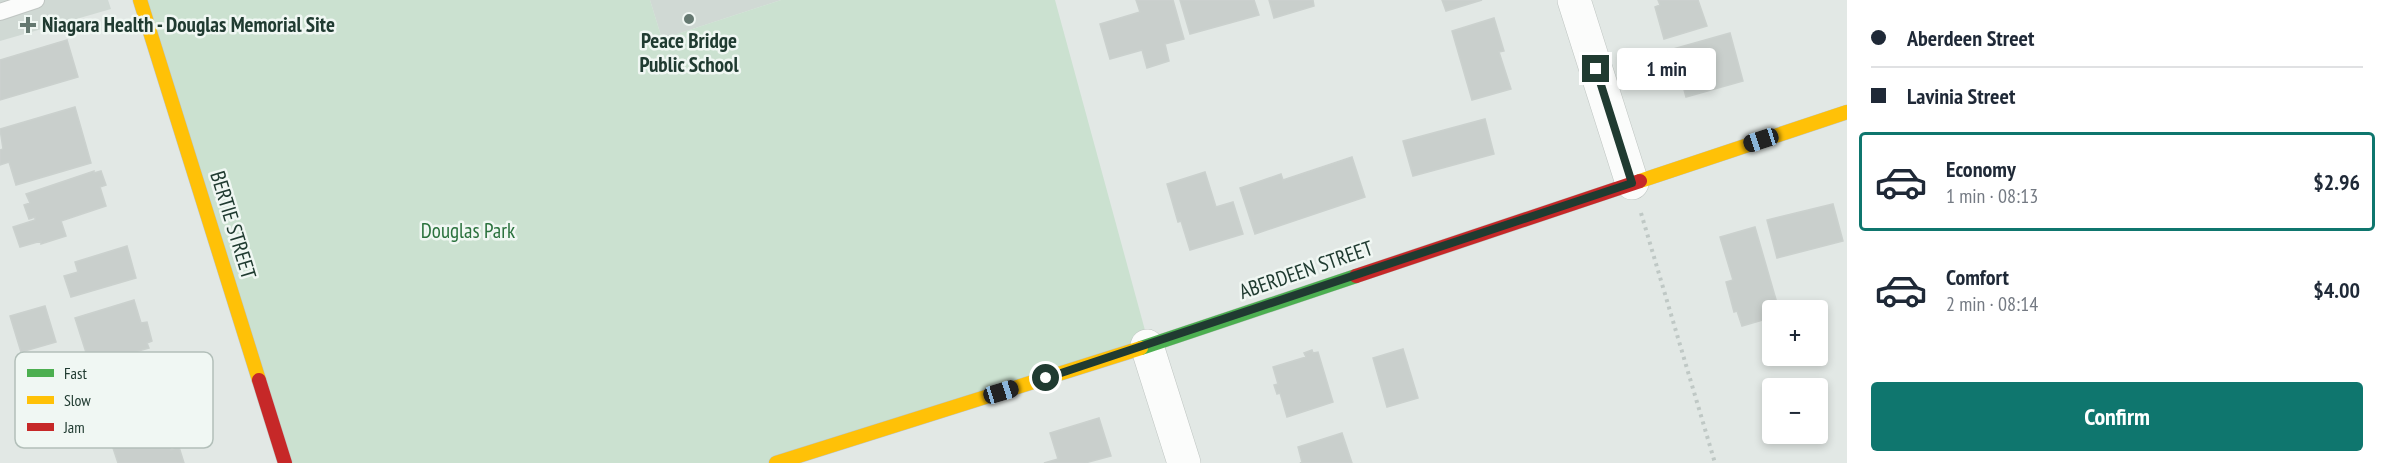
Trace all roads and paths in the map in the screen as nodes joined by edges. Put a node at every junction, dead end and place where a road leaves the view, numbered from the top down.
1 (36, 0) edge
2 (140, 0) edge
3 (1574, 0) edge
4 (0, 12) edge
5 (1847, 112) edge
6 (1632, 183) junction
7 (1147, 346) junction
8 (285, 463) edge
9 (776, 463) edge
10 (1184, 463) edge
11 (1715, 463) edge

1 - 4 lane
2 - 8 street, BERTIE STREET
3 - 6 street
5 - 6 street, ABERDEEN STREET
6 - 7 street, ABERDEEN STREET
6 - 11 path
7 - 9 street, ABERDEEN STREET
7 - 10 street

